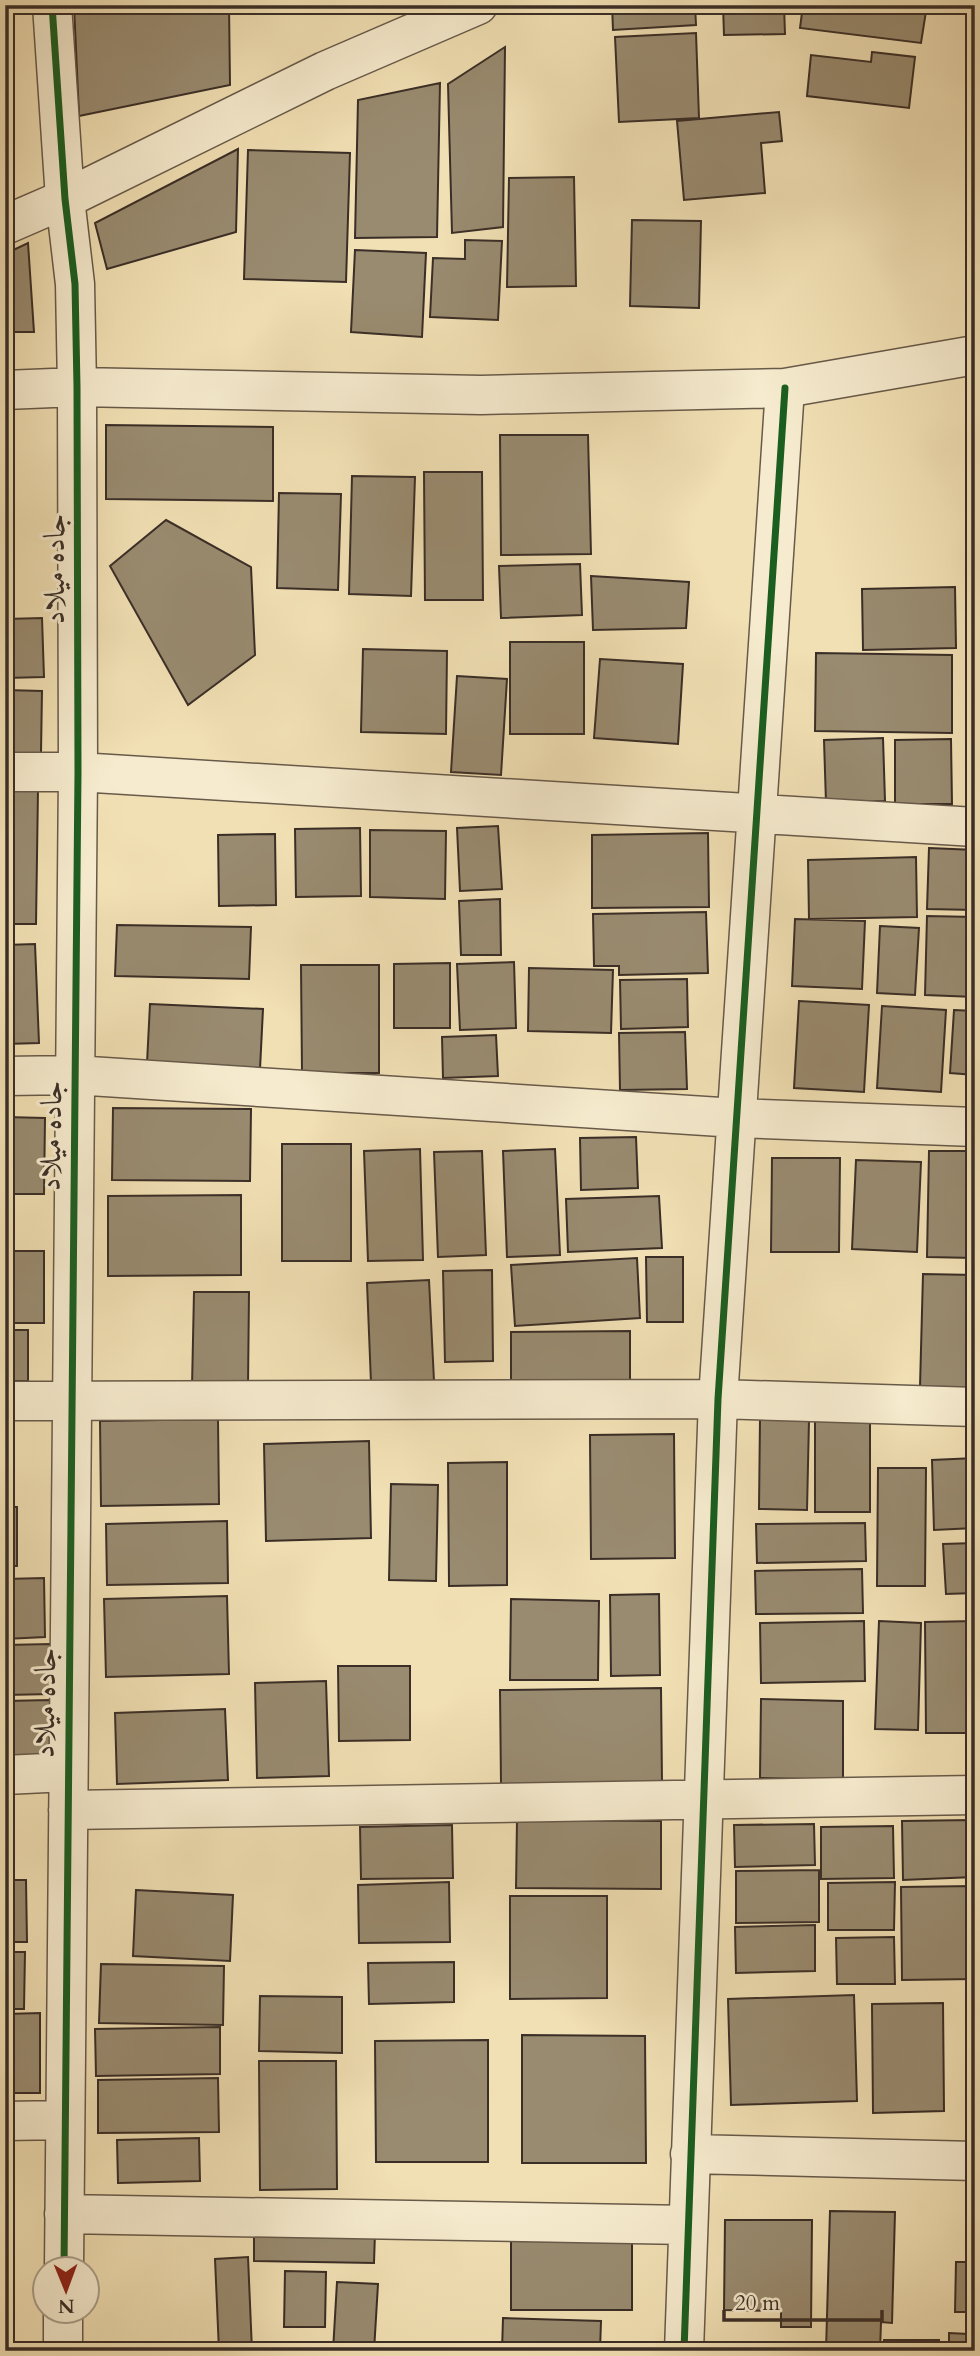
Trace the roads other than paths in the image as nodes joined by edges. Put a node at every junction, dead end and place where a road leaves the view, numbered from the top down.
1 (52, 5) edge
2 (478, 5) edge
3 (65, 199) junction
4 (5, 225) edge
5 (975, 355) edge
6 (77, 387) junction
7 (785, 388) junction
8 (5, 390) edge
9 (5, 772) edge
10 (78, 772) junction
11 (757, 811) junction
12 (975, 827) edge
13 (74, 1075) junction
14 (5, 1076) edge
15 (736, 1118) junction
16 (975, 1126) edge
17 (718, 1399) junction
18 (71, 1400) junction
19 (5, 1401) edge
20 (975, 1407) edge
21 (67, 1772) junction
22 (5, 1775) edge
23 (975, 1795) edge
24 (702, 1801) junction
25 (68, 1810) junction
26 (65, 2120) junction
27 (5, 2121) edge
28 (691, 2154) junction
29 (975, 2161) edge
30 (64, 2214) junction
31 (688, 2225) junction
32 (64, 2254) edge
33 (63, 2324) edge
34 (63, 2351) edge
35 (684, 2351) edge

1 - 3 street, جاده میلاد
2 - 3 street
3 - 4 street
3 - 6 street, جاده میلاد
5 - 7 street
6 - 7 street
6 - 8 street
6 - 10 street, جاده میلاد
7 - 11 street
9 - 10 street
10 - 11 street
10 - 13 street, جاده میلاد
11 - 12 street
11 - 15 street
13 - 14 street
13 - 15 street
13 - 18 street, جاده میلاد
15 - 16 street
15 - 17 street
17 - 18 street
17 - 20 street
17 - 24 street
18 - 19 street
18 - 21 street, جاده میلاد
21 - 22 street
21 - 25 street, جاده میلاد
23 - 24 street
24 - 25 street
24 - 28 street
25 - 26 street, جاده میلاد
26 - 27 street
26 - 30 street, جاده میلاد
28 - 29 street
28 - 31 street
30 - 31 street
30 - 32 street, جاده میلاد
31 - 35 street
33 - 34 street

